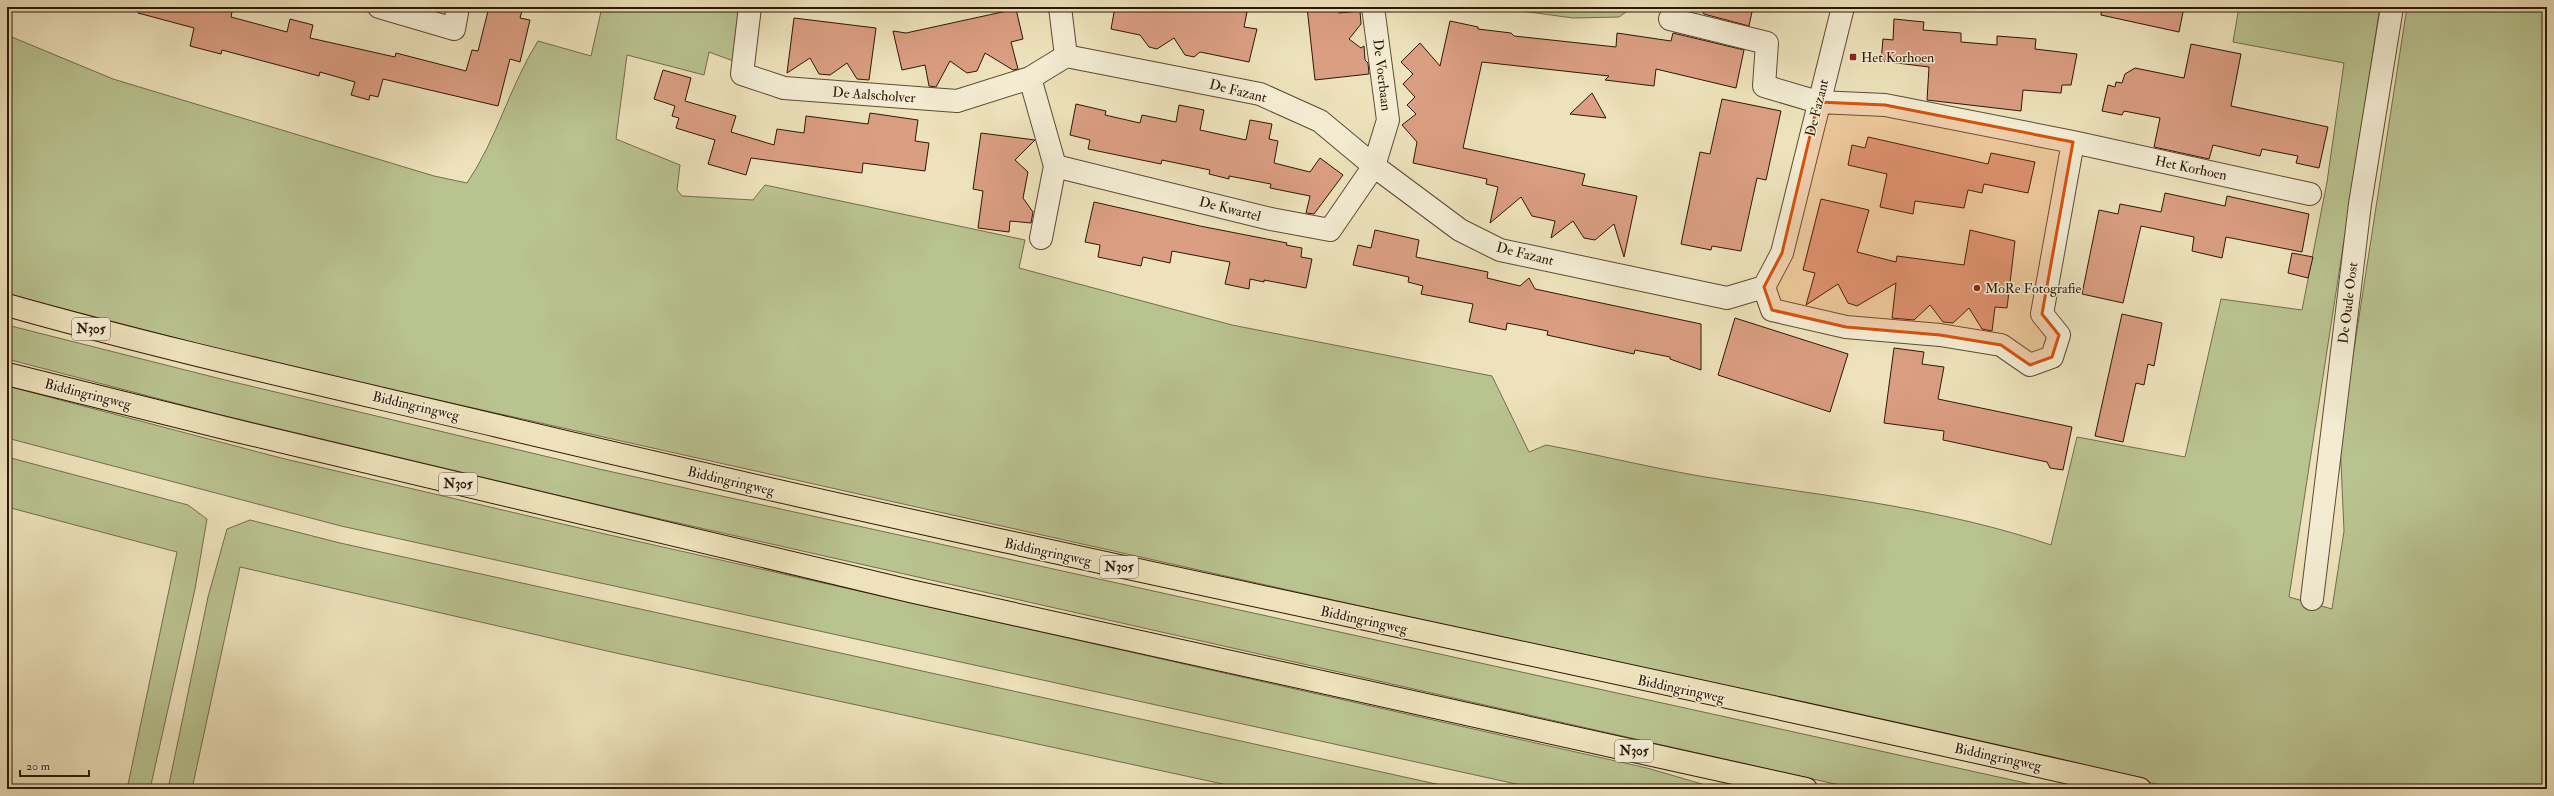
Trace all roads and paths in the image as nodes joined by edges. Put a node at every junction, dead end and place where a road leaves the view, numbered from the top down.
1 (379, 7) edge
2 (458, 7) edge
3 (750, 7) edge
4 (1060, 7) edge
5 (1373, 7) edge
6 (1843, 7) edge
7 (2392, 7) edge
8 (1670, 20) dead end
9 (1066, 56) junction
10 (1030, 78) junction
11 (1818, 102) junction
12 (2073, 142) junction
13 (1055, 166) junction
14 (1374, 166) junction
15 (2310, 194) dead end
16 (1041, 238) dead end
17 (1764, 287) junction
18 (7, 305) edge
19 (7, 374) edge
20 (2312, 599) dead end
21 (1806, 789) edge
22 (2140, 789) edge

1 - 2 street
3 - 10 street, De Aalscholver
4 - 9 street
5 - 14 street, De Voerbaan
6 - 11 street, De Fazant
7 - 20 street, De Oude Oost
8 - 11 street, Het Korhoen
9 - 10 street, De Aalscholver
9 - 14 street, De Fazant
10 - 13 street
11 - 12 street, Het Korhoen
11 - 17 street, De Fazant
12 - 15 street, Het Korhoen
12 - 17 street
13 - 14 street, De Kwartel
13 - 16 street
14 - 17 street, De Fazant
18 - 22 main road, Biddingringweg / N305
19 - 21 main road, Biddingringweg / N305

